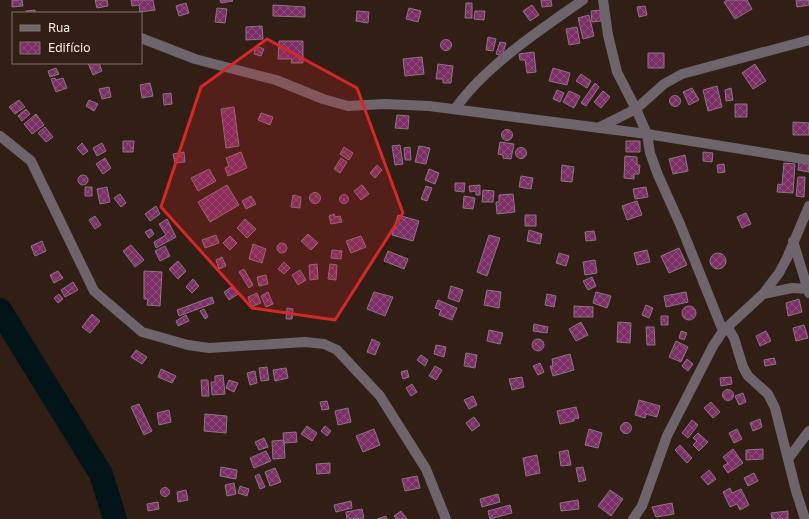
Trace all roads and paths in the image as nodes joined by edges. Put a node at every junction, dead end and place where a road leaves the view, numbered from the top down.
1 (583, 0) edge
2 (603, 0) edge
3 (142, 38) edge
4 (809, 40) edge
5 (455, 109) junction
6 (636, 109) junction
7 (598, 128) junction
8 (647, 134) junction
9 (0, 136) edge
10 (809, 160) edge
11 (809, 206) edge
12 (793, 241) junction
13 (808, 291) edge
14 (763, 294) junction
15 (725, 329) junction
16 (809, 431) edge
17 (788, 458) junction
18 (446, 519) edge
19 (633, 519) edge
20 (805, 519) edge

1 - 5 street
2 - 6 street
3 - 5 street
4 - 6 street
5 - 7 street
6 - 7 street
6 - 8 street
7 - 8 street
8 - 10 street
8 - 15 street
9 - 18 street
11 - 12 street
12 - 13 street
12 - 14 street
13 - 14 street
14 - 15 street
15 - 17 street
15 - 19 street
16 - 17 street
17 - 20 street

